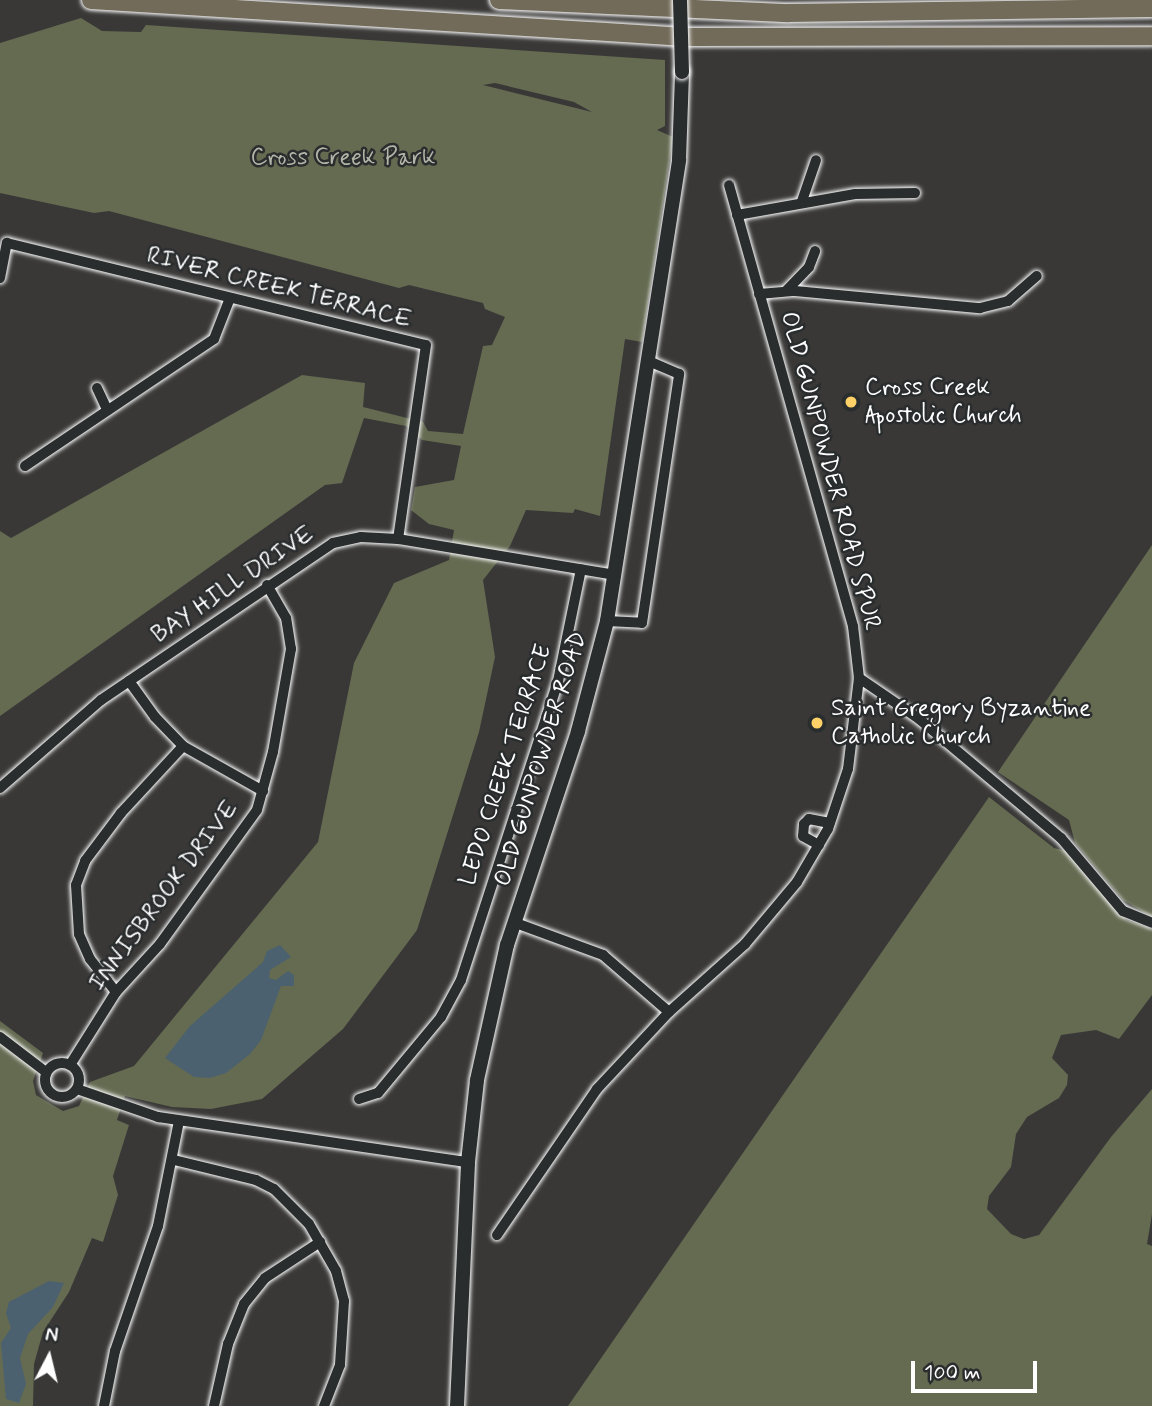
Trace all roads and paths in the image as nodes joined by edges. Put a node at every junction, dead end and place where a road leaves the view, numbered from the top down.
1 (91, 0) edge
2 (499, 0) edge
3 (680, 0) edge
4 (1152, 8) edge
5 (1152, 36) edge
6 (816, 160) dead end
7 (729, 185) dead end
8 (915, 193) dead end
9 (802, 201) junction
10 (737, 215) junction
11 (815, 251) dead end
12 (1037, 276) dead end
13 (0, 278) edge
14 (786, 291) junction
15 (759, 294) junction
16 (230, 298) junction
17 (648, 361) junction
18 (97, 388) dead end
19 (107, 409) junction
20 (25, 466) dead end
21 (398, 539) junction
22 (582, 569) junction
23 (615, 575) junction
24 (267, 585) junction
25 (607, 621) junction
26 (859, 678) junction
27 (129, 681) junction
28 (183, 746) junction
29 (0, 788) edge
30 (263, 791) junction
31 (830, 822) junction
32 (819, 845) junction
33 (513, 922) junction
34 (1152, 923) edge
35 (116, 992) junction
36 (669, 1012) junction
37 (0, 1037) edge
38 (70, 1065) junction
39 (46, 1072) junction
40 (77, 1089) junction
41 (359, 1099) dead end
42 (179, 1121) junction
43 (174, 1160) junction
44 (468, 1162) junction
45 (497, 1235) dead end
46 (320, 1242) junction
47 (104, 1406) edge
48 (214, 1406) edge
49 (324, 1406) edge
50 (457, 1406) edge

1 - 5 highway
2 - 4 highway
3 - 17 main road, OLD GUNPOWDER ROAD, bridge
6 - 9 street
7 - 10 street, OLD GUNPOWDER ROAD SPUR
8 - 9 street
9 - 10 street
10 - 15 street, OLD GUNPOWDER ROAD SPUR
11 - 14 street
12 - 14 street
13 - 16 street, RIVER CREEK TERRACE
14 - 15 street
15 - 26 street, OLD GUNPOWDER ROAD SPUR
16 - 19 street
16 - 21 street, RIVER CREEK TERRACE
17 - 23 main road, OLD GUNPOWDER ROAD
17 - 25 street
18 - 19 street
19 - 20 street
21 - 22 street, BAY HILL DRIVE
21 - 24 street, BAY HILL DRIVE
22 - 23 street, BAY HILL DRIVE
22 - 41 street, LEDO CREEK TERRACE
23 - 25 main road, OLD GUNPOWDER ROAD
24 - 27 street, BAY HILL DRIVE
24 - 30 street, INNISBROOK DRIVE
25 - 33 main road, OLD GUNPOWDER ROAD
26 - 31 street, OLD GUNPOWDER ROAD SPUR
26 - 34 street
27 - 28 street
27 - 29 street, BAY HILL DRIVE
28 - 30 street
28 - 35 street
30 - 35 street, INNISBROOK DRIVE
31 - 32 street, OLD GUNPOWDER ROAD SPUR
31 - 32 street
32 - 36 street, OLD GUNPOWDER ROAD SPUR
33 - 36 street
33 - 44 main road, OLD GUNPOWDER ROAD
35 - 38 street, INNISBROOK DRIVE
36 - 45 street, OLD GUNPOWDER ROAD SPUR
37 - 39 street
38 - 39 street
38 - 40 street
39 - 40 street
40 - 42 street
42 - 43 street
42 - 44 street
43 - 46 street
43 - 47 street
44 - 50 main road, OLD GUNPOWDER ROAD
46 - 48 street
46 - 49 street

